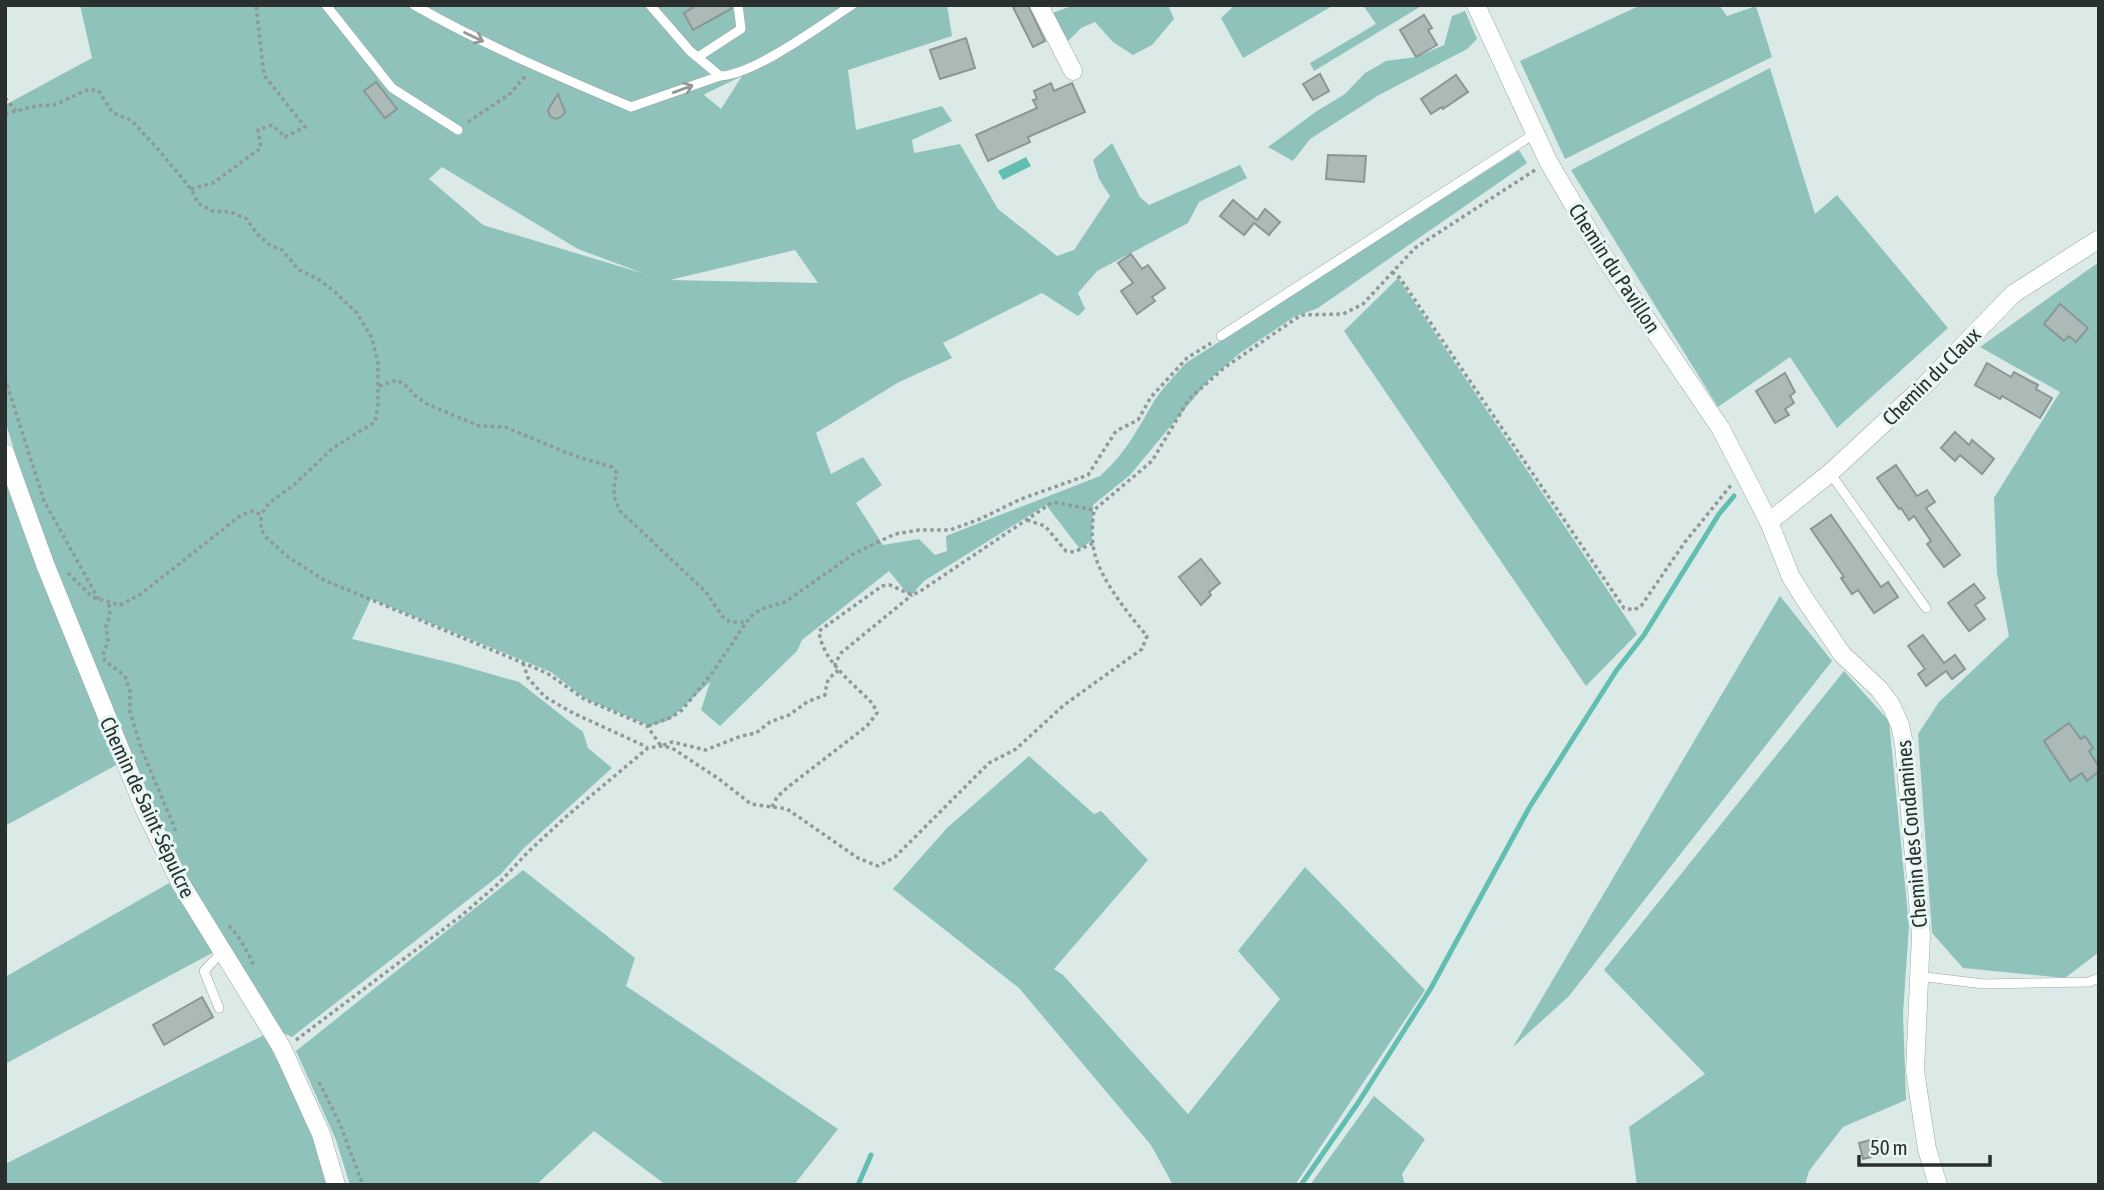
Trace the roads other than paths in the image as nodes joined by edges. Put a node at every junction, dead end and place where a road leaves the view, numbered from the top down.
1 (326, 5) edge
2 (414, 5) edge
3 (650, 5) edge
4 (738, 5) edge
5 (852, 5) edge
6 (1039, 5) edge
7 (1476, 5) edge
8 (698, 57) junction
9 (1073, 71) dead end
10 (720, 76) junction
11 (458, 130) road end
12 (1534, 134) junction
13 (2099, 239) edge
14 (1222, 336) road end
15 (5, 453) edge
16 (1830, 473) junction
17 (1769, 522) junction
18 (1926, 608) dead end
19 (222, 952) junction
20 (1918, 976) junction
21 (2099, 978) edge
22 (219, 1008) dead end
23 (336, 1185) edge
24 (1938, 1185) edge

1 - 11 lane
2 -> 10 lane
3 - 8 lane
4 - 8 lane
5 - 10 lane
6 - 9 street
7 - 12 street, Chemin du Pavillon
8 - 10 lane
12 - 14 lane
12 - 17 street, Chemin du Pavillon
13 - 16 street, Chemin du Claux
15 - 19 street, Chemin de Saint-Sépulcre
16 - 17 street, Chemin du Claux
16 - 18 lane
17 - 20 street, Chemin des Condamines
19 - 22 lane
19 - 23 street, Chemin de Saint-Sépulcre
20 - 21 lane
20 - 24 street, Chemin des Condamines

